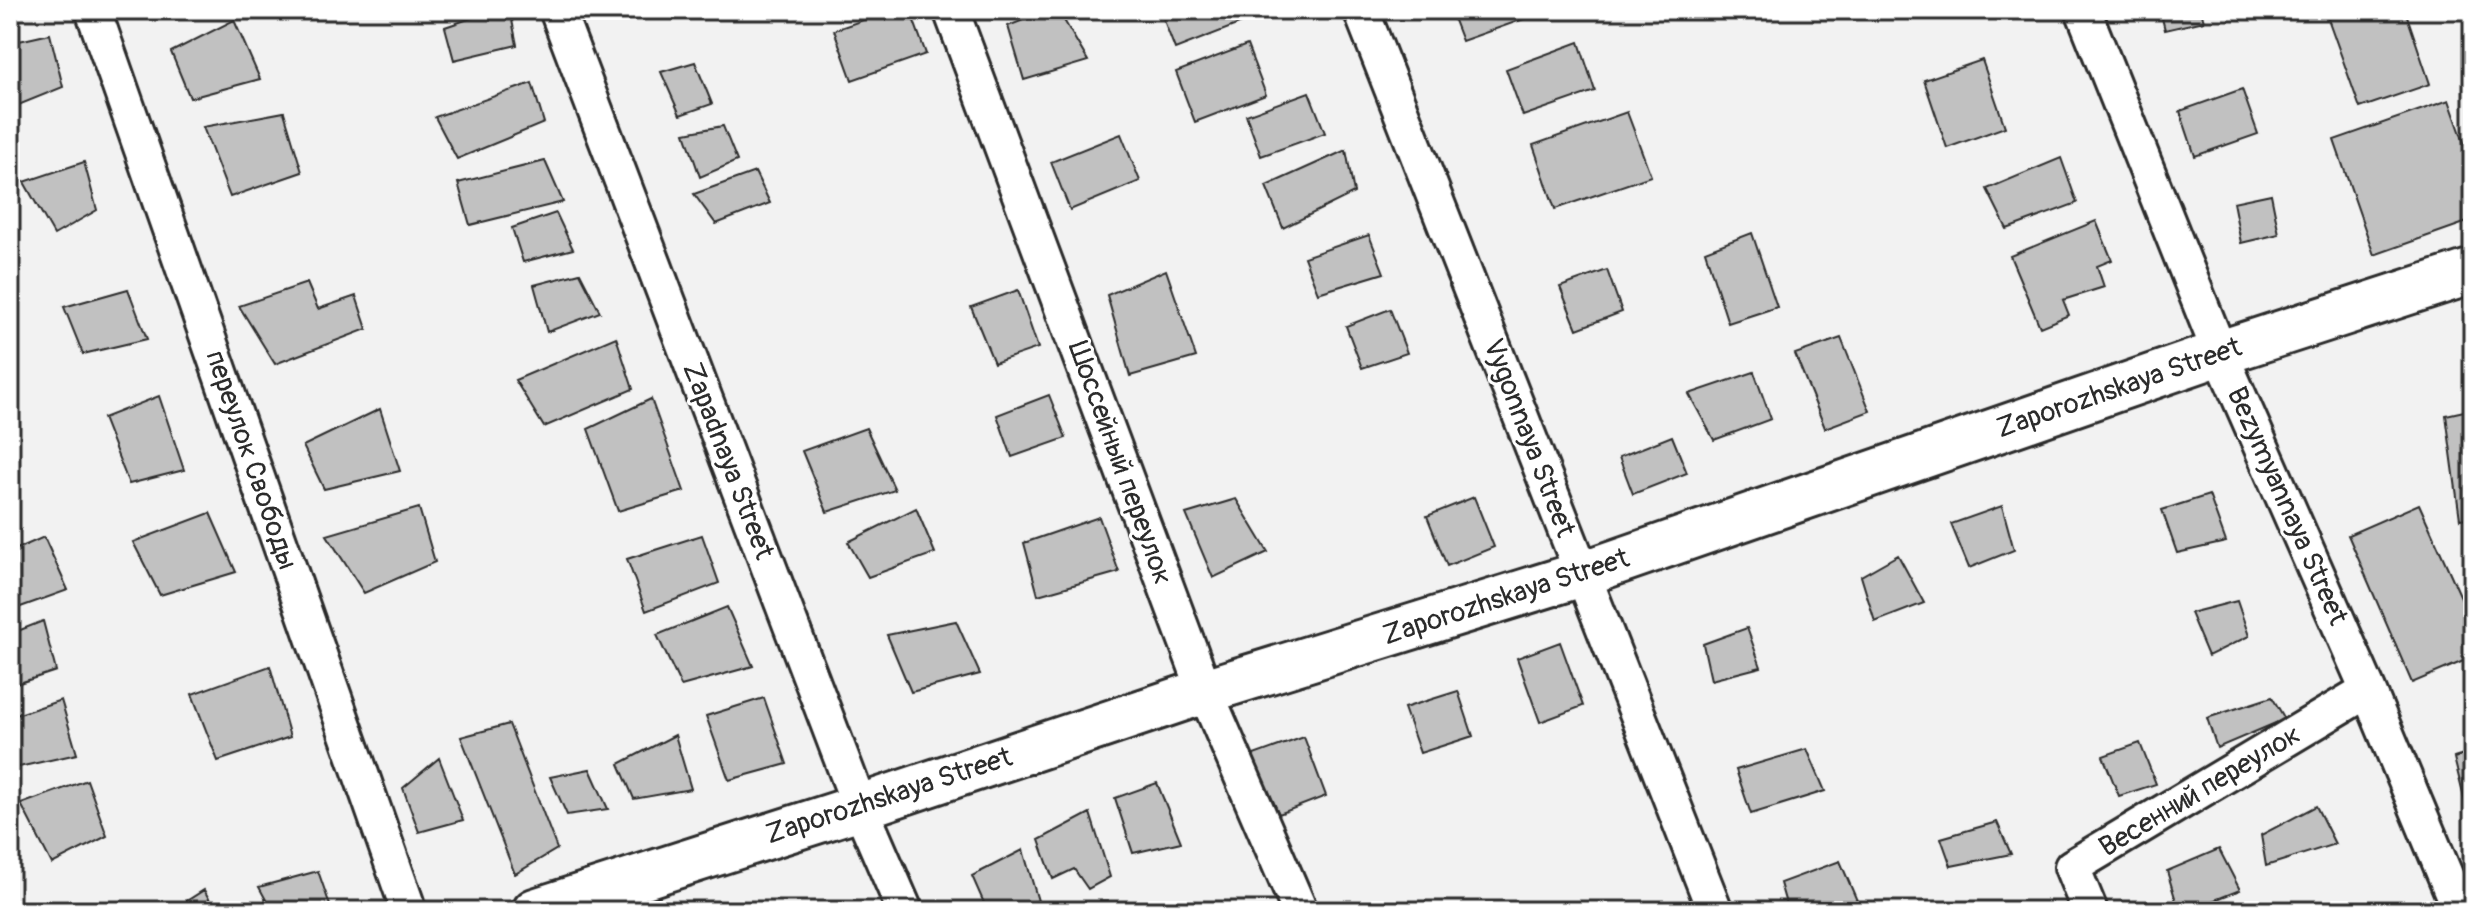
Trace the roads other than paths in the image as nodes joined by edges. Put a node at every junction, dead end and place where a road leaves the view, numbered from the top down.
1 (93, 10) edge
2 (557, 10) edge
3 (951, 10) edge
4 (1361, 10) edge
5 (2083, 10) edge
6 (2473, 271) edge
7 (2220, 353) junction
8 (1582, 574) junction
9 (2368, 690) junction
10 (1205, 691) junction
11 (860, 807) junction
12 (409, 911) edge
13 (535, 911) edge
14 (905, 911) edge
15 (1300, 911) edge
16 (1715, 911) edge
17 (2090, 911) edge
18 (2460, 911) edge

1 - 12 street, переулок Свободы
2 - 11 street, Zapadnaya Street
3 - 10 street, Шоссейный переулок
4 - 8 street, Vygonnaya Street
5 - 7 street, Bezymyannaya Street
6 - 7 street, Zaporozhskaya Street
7 - 8 street, Zaporozhskaya Street
7 - 9 street, Bezymyannaya Street
8 - 10 street, Zaporozhskaya Street
8 - 16 street, Vygonnaya Street
9 - 17 street, Весенний переулок
9 - 18 street, Bezymyannaya Street
10 - 11 street, Zaporozhskaya Street
10 - 15 street, Шоссейный переулок
11 - 13 street, Zaporozhskaya Street
11 - 14 street, Zapadnaya Street

